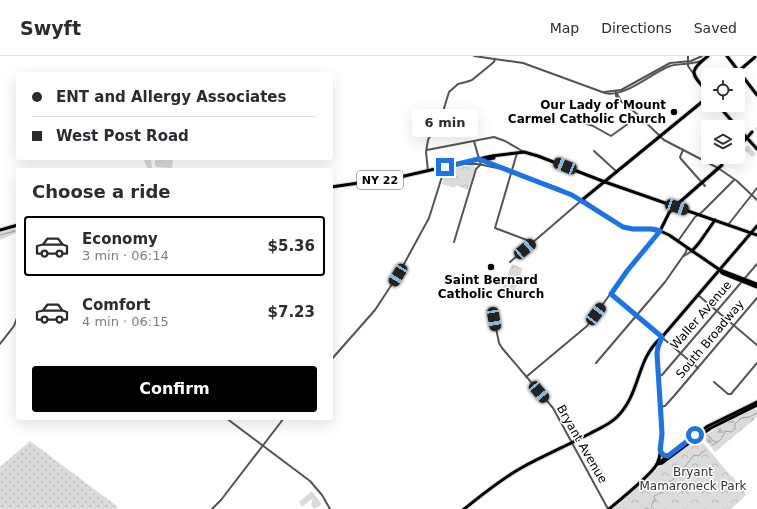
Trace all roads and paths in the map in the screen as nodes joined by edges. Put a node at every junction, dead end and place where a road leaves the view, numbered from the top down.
1 (474, 56) edge
2 (688, 56) edge
3 (708, 56) edge
4 (728, 56) edge
5 (756, 57) edge
6 (703, 58) edge
7 (495, 59) junction
8 (688, 63) junction
9 (737, 68) edge
10 (743, 68) edge
11 (694, 74) junction
12 (745, 79) edge
13 (701, 84) edge
14 (616, 92) junction
15 (757, 95) edge
16 (701, 103) edge
17 (724, 112) edge
18 (639, 116) junction
19 (572, 119) dead end
20 (732, 120) edge
21 (752, 132) tunnel mouth
22 (660, 136) junction
23 (745, 136) edge
24 (747, 138) junction
25 (474, 141) junction
26 (757, 149) edge
27 (426, 150) junction
28 (683, 150) junction
29 (517, 152) junction
30 (524, 152) junction
31 (594, 152) dead end
32 (481, 161) junction
33 (464, 164) junction
34 (474, 164) junction
35 (722, 165) dead end
36 (445, 167) junction
37 (718, 168) junction
38 (476, 169) junction
39 (503, 169) junction
40 (428, 171) junction
41 (511, 172) junction
42 (616, 172) junction
43 (734, 180) junction
44 (604, 182) junction
45 (702, 182) junction
46 (705, 186) dead end
47 (333, 187) edge
48 (757, 188) edge
49 (751, 194) junction
50 (582, 200) junction
51 (757, 200) edge
52 (675, 206) junction
53 (699, 214) junction
54 (715, 220) junction
55 (728, 225) junction
56 (16, 226) edge
57 (757, 226) edge
58 (0, 230) edge
59 (660, 231) junction
60 (751, 233) junction
61 (757, 235) edge
62 (678, 241) junction
63 (454, 242) dead end
64 (533, 242) junction
65 (687, 247) junction
66 (692, 250) junction
67 (686, 252) junction
68 (683, 257) junction
69 (510, 262) dead end
70 (757, 264) edge
71 (720, 270) junction
72 (743, 280) junction
73 (757, 286) edge
74 (611, 294) junction
75 (698, 295) junction
76 (757, 298) edge
77 (492, 308) dead end
78 (717, 311) junction
79 (636, 315) junction
80 (16, 321) edge
81 (734, 325) junction
82 (662, 337) junction
83 (0, 344) edge
84 (658, 345) junction
85 (757, 345) edge
86 (650, 351) junction
87 (681, 353) junction
88 (333, 358) edge
89 (596, 363) dead end
90 (757, 363) edge
91 (698, 368) junction
92 (658, 376) junction
93 (526, 377) junction
94 (714, 382) dead end
95 (757, 402) edge
96 (757, 406) edge
97 (660, 407) junction
98 (229, 420) edge
99 (282, 420) edge
100 (572, 442) junction
101 (262, 446) junction
102 (660, 450) junction
103 (668, 456) junction
104 (657, 464) junction
105 (212, 509) edge
106 (330, 509) edge
107 (464, 509) edge
108 (609, 509) edge

1 - 7 street
2 - 8 street
3 - 6 main road
4 - 9 main road
5 - 10 main road
6 - 8 street
6 - 11 main road
7 - 14 street
7 - 27 street
8 - 11 street
8 - 14 street
11 - 13 main road
12 - 15 main road
14 - 18 street
16 - 22 main road
17 - 20 main road
18 - 19 street
18 - 22 street
21 - 24 main road
22 - 28 street
22 - 42 main road
23 - 24 main road
24 - 26 main road
25 - 27 street
25 - 30 street
25 - 32 street
27 - 40 street
28 - 37 street
28 - 45 street
29 - 30 main road, NY 22
29 - 32 main road, NY 22
29 - 41 street
30 - 44 main road, NY 22
31 - 42 street
32 - 33 main road, NY 22
32 - 34 street
32 - 36 main road, NY 22
32 - 38 street
32 - 39 street
32 - 39 street
33 - 34 street
33 - 36 main road, NY 22
34 - 38 street
35 - 37 main road
36 - 40 main road, NY 22
36 - 88 street
37 - 43 street
37 - 45 main road
38 - 63 street
39 - 41 street
40 - 47 main road, NY 22
41 - 50 street
41 - 64 street
42 - 44 main road
43 - 49 street
43 - 53 street
44 - 50 main road
44 - 52 main road, NY 22
45 - 46 street
45 - 52 main road
48 - 49 street
49 - 51 street
49 - 55 street
50 - 59 main road
50 - 64 street
52 - 53 main road, NY 22
52 - 59 main road
53 - 54 main road, NY 22
53 - 62 street
54 - 55 main road, NY 22
54 - 66 main road
55 - 60 main road, NY 22
56 - 58 main road
57 - 60 main road
59 - 62 main road
59 - 74 street
60 - 61 main road, NY 22
60 - 71 main road
62 - 65 main road
64 - 69 street
65 - 66 main road
65 - 67 street
66 - 67 street
66 - 68 street
66 - 71 main road
67 - 68 street
68 - 79 street
70 - 72 street, Waller Avenue
71 - 72 main road
71 - 75 main road
72 - 73 main road
72 - 78 street, Waller Avenue
74 - 79 street
74 - 93 street
75 - 78 street
75 - 82 main road
76 - 81 street, South Broadway
77 - 93 street, Bryant Avenue
78 - 81 street
78 - 87 street, Waller Avenue
79 - 82 street
79 - 89 street
80 - 83 street
81 - 85 street
81 - 91 street, South Broadway
82 - 84 main road
82 - 86 main road
82 - 87 street
84 - 86 main road
84 - 92 main road
86 - 100 main road
87 - 91 street
87 - 92 street, Waller Avenue
90 - 94 street
91 - 97 street, South Broadway
92 - 97 main road
93 - 100 street, Bryant Avenue
95 - 103 main road
96 - 104 main road
97 - 102 main road
98 - 101 street
99 - 101 street
100 - 107 main road
100 - 108 street, Bryant Avenue
101 - 105 street
101 - 106 street
102 - 103 main road
102 - 104 main road
103 - 104 main road
104 - 108 main road

